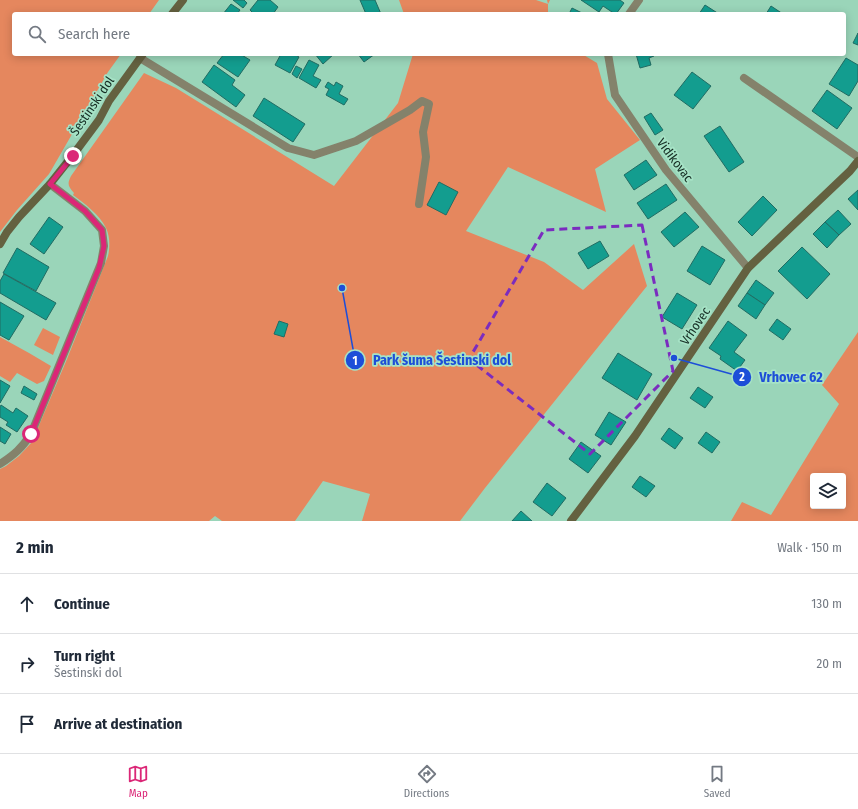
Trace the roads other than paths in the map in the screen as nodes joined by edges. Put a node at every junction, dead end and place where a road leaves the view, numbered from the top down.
1 (183, 0) edge
2 (639, 0) edge
3 (174, 12) edge
4 (630, 12) edge
5 (141, 56) edge
6 (608, 56) edge
7 (744, 78) dead end
8 (858, 157) edge
9 (858, 161) edge
10 (50, 184) junction
11 (419, 204) dead end
12 (0, 244) edge
13 (748, 268) junction
14 (0, 464) edge
15 (571, 521) edge

1 - 3 street
2 - 4 street
5 - 10 street, Šestinski dol
5 - 11 street
6 - 13 street, Vidikovac
7 - 8 street
9 - 13 street, Vrhovec
10 - 12 street, Šestinski dol
10 - 14 street
13 - 15 street, Vrhovec

